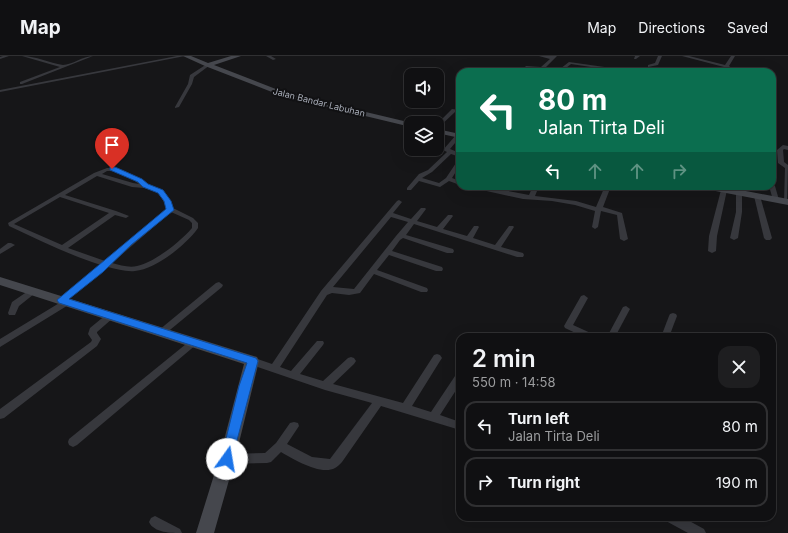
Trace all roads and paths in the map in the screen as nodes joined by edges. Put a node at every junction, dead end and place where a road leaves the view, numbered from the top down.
1 (8, 56) edge
2 (24, 56) edge
3 (46, 56) edge
4 (91, 56) edge
5 (187, 56) edge
6 (238, 56) edge
7 (268, 56) edge
8 (541, 56) edge
9 (660, 56) edge
10 (686, 56) edge
11 (708, 56) edge
12 (732, 56) edge
13 (554, 57) edge
14 (0, 58) edge
15 (274, 59) dead end
16 (42, 61) junction
17 (704, 61) junction
18 (683, 64) dead end
19 (207, 65) junction
20 (63, 66) junction
21 (590, 66) joint
22 (649, 66) dead end
23 (726, 67) joint
24 (526, 68) edge
25 (542, 68) edge
26 (542, 68) edge
27 (563, 68) edge
28 (600, 68) edge
29 (2, 90) edge
30 (177, 107) dead end
31 (456, 110) edge
32 (444, 120) edge
33 (404, 123) edge
34 (444, 133) edge
35 (456, 135) edge
36 (456, 139) edge
37 (788, 148) edge
38 (450, 152) junction
39 (456, 154) edge
40 (456, 167) edge
41 (418, 179) junction
42 (448, 179) junction
43 (456, 182) edge
44 (409, 189) dead end
45 (492, 190) edge
46 (534, 190) edge
47 (606, 190) edge
48 (724, 190) joint
49 (773, 190) edge
50 (739, 193) junction
51 (59, 195) junction
52 (757, 196) junction
53 (531, 198) junction
54 (776, 200) junction
55 (399, 202) dead end
56 (788, 202) edge
57 (423, 209) dead end
58 (598, 209) junction
59 (170, 210) junction
60 (114, 212) junction
61 (389, 214) junction
62 (126, 216) dead end
63 (450, 216) dead end
64 (413, 222) junction
65 (476, 226) dead end
66 (512, 227) dead end
67 (595, 227) dead end
68 (438, 230) junction
69 (400, 237) junction
70 (734, 238) dead end
71 (768, 238) dead end
72 (469, 239) junction
73 (624, 239) dead end
74 (11, 245) dead end
75 (64, 247) junction
76 (497, 248) junction
77 (450, 251) dead end
78 (712, 251) dead end
79 (0, 252) edge
80 (387, 252) junction
81 (520, 255) dead end
82 (106, 264) junction
83 (439, 269) dead end
84 (372, 271) junction
85 (1, 282) edge
86 (219, 285) dead end
87 (424, 290) dead end
88 (326, 291) junction
89 (31, 292) junction
90 (584, 298) dead end
91 (64, 301) junction
92 (626, 309) dead end
93 (12, 313) dead end
94 (110, 316) junction
95 (673, 316) dead end
96 (162, 332) junction
97 (583, 333) edge
98 (613, 333) edge
99 (667, 333) edge
100 (194, 342) junction
101 (320, 343) dead end
102 (0, 344) edge
103 (437, 358) dead end
104 (252, 361) junction
105 (351, 361) dead end
106 (274, 369) junction
107 (293, 375) junction
108 (456, 382) edge
109 (325, 386) junction
110 (379, 401) junction
111 (405, 408) junction
112 (0, 415) edge
113 (433, 417) junction
114 (456, 425) edge
115 (294, 426) dead end
116 (73, 442) dead end
117 (280, 446) junction
118 (227, 459) junction
119 (678, 521) edge
120 (155, 522) dead end
121 (176, 533) edge
122 (205, 533) edge
123 (700, 533) edge

1 - 14 street
2 - 16 street
3 - 16 street
4 - 20 street
5 - 19 main road, Jalan Bandar Labuhan
5 - 29 street
6 - 19 main road
7 - 15 street
8 - 13 street
9 - 22 street
10 - 17 street
10 - 18 street
11 - 17 street
12 - 23 street
13 - 25 street
16 - 20 street
17 - 23 street
19 - 30 street
19 - 33 main road, Jalan Bandar Labuhan
20 - 29 street
21 - 27 street
21 - 28 street
24 - 26 street
31 - 32 street
34 - 35 main road
36 - 38 street
37 - 56 street
38 - 39 street
38 - 41 street
40 - 42 street
41 - 42 street
41 - 44 street
42 - 43 street
45 - 53 street
46 - 53 street
47 - 58 street
48 - 50 main road
48 - 78 street
49 - 54 street
50 - 52 main road
50 - 70 street
51 - 59 street
51 - 60 street
51 - 75 street
52 - 54 main road
52 - 71 street
53 - 58 street
54 - 56 main road
55 - 61 street
57 - 64 street
58 - 67 street
58 - 73 street
59 - 82 street
59 - 82 street
60 - 62 street
60 - 75 street
61 - 64 street
61 - 88 street
63 - 68 street
64 - 68 street
64 - 69 street
65 - 72 street
66 - 76 street
68 - 72 street
69 - 77 street
69 - 80 street
72 - 76 street
74 - 79 street
75 - 82 street
76 - 81 street
80 - 83 street
80 - 84 street
82 - 91 street
84 - 87 street
84 - 88 street
85 - 89 main road
86 - 96 street
88 - 106 street
89 - 91 main road
89 - 93 street
90 - 97 street
91 - 94 main road
91 - 102 street
92 - 98 street
94 - 96 main road
94 - 112 street
95 - 99 street
96 - 100 main road
100 - 104 main road
100 - 116 street
101 - 107 street
103 - 111 street
104 - 106 street
104 - 118 main road
105 - 109 street
106 - 107 street
107 - 109 street
108 - 113 street
109 - 110 street
110 - 111 street
110 - 117 street
111 - 113 street
113 - 114 street
115 - 117 street
117 - 118 street
118 - 122 main road
119 - 123 street
120 - 121 street

